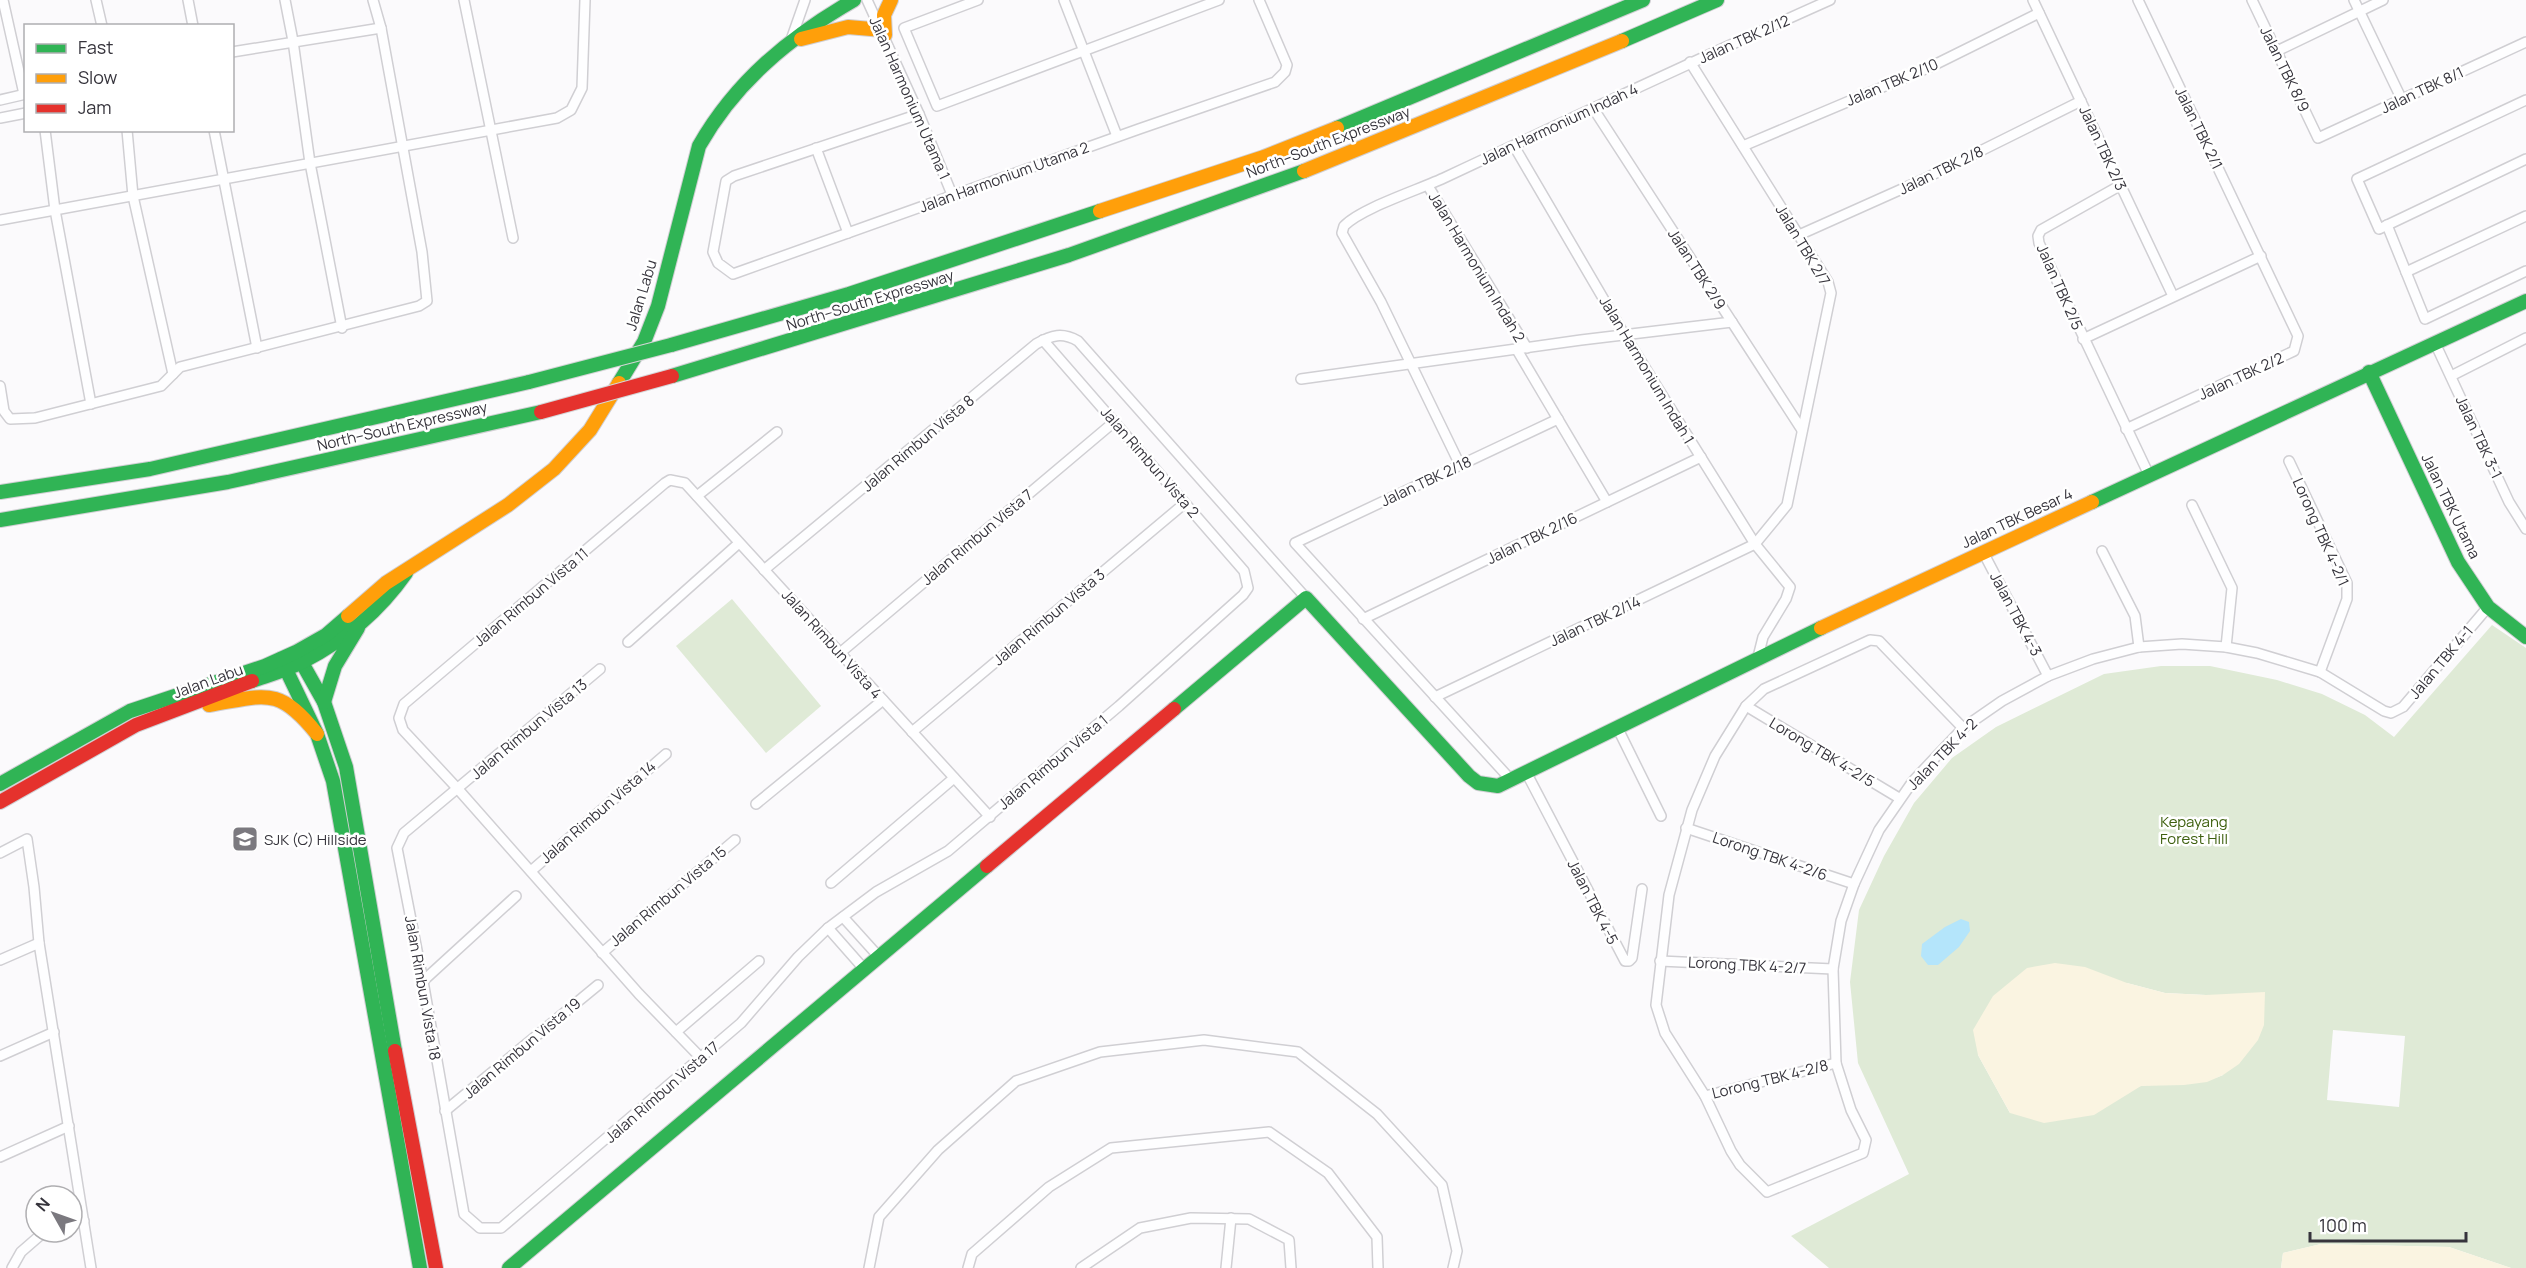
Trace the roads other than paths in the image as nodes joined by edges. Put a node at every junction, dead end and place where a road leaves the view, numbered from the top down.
1 (3, 0) edge
2 (96, 0) edge
3 (189, 0) edge
4 (285, 0) edge
5 (373, 0) edge
6 (464, 0) edge
7 (585, 0) edge
8 (805, 0) edge
9 (854, 0) edge
10 (867, 0) edge
11 (891, 0) edge
12 (978, 0) edge
13 (1064, 0) edge
14 (1219, 0) edge
15 (1259, 0) edge
16 (1643, 0) edge
17 (1717, 0) edge
18 (1830, 0) edge
19 (2033, 0) edge
20 (2138, 0) edge
21 (2252, 0) edge
22 (2354, 0) edge
23 (2383, 0) edge
24 (2360, 11) junction
25 (2039, 13) junction
26 (102, 24) edge
27 (193, 24) edge
28 (381, 28) junction
29 (884, 33) junction
30 (293, 41) junction
31 (790, 42) junction
32 (2526, 42) edge
33 (1085, 50) junction
34 (2277, 51) junction
35 (234, 52) edge
36 (1690, 62) junction
37 (24, 90) edge
38 (24, 94) edge
39 (0, 100) edge
40 (2402, 100) junction
41 (2526, 100) edge
42 (2081, 101) junction
43 (1593, 108) junction
44 (24, 114) edge
45 (919, 114) junction
46 (0, 118) edge
47 (489, 131) junction
48 (45, 132) edge
49 (127, 132) edge
50 (214, 132) edge
51 (1117, 136) junction
52 (2318, 138) joint
53 (1514, 146) junction
54 (1743, 146) junction
55 (402, 147) junction
56 (816, 148) junction
57 (2526, 159) edge
58 (310, 163) junction
59 (224, 179) junction
60 (2121, 185) junction
61 (1428, 186) junction
62 (134, 196) junction
63 (953, 196) junction
64 (55, 210) junction
65 (2526, 216) edge
66 (0, 220) edge
67 (2387, 225) junction
68 (848, 233) junction
69 (1799, 235) junction
70 (513, 238) dead end
71 (2261, 256) junction
72 (2526, 271) edge
73 (2406, 272) junction
74 (2173, 296) junction
75 (2526, 301) edge
76 (1731, 322) junction
77 (342, 327) junction
78 (1624, 334) junction
79 (2526, 338) edge
80 (2083, 339) junction
81 (1043, 340) junction
82 (2435, 344) junction
83 (257, 348) junction
84 (1522, 349) junction
85 (1410, 365) junction
86 (2369, 372) junction
87 (173, 374) junction
88 (2451, 376) junction
89 (1301, 379) dead end
90 (0, 386) edge
91 (91, 404) junction
92 (1558, 419) junction
93 (1114, 422) junction
94 (2126, 429) junction
95 (1802, 430) junction
96 (777, 432) dead end
97 (1701, 457) junction
98 (2289, 461) dead end
99 (1460, 465) junction
100 (2149, 475) junction
101 (670, 480) joint
102 (0, 492) edge
103 (697, 496) junction
104 (1606, 502) junction
105 (1185, 503) junction
106 (2192, 505) dead end
107 (0, 520) edge
108 (2526, 530) edge
109 (739, 543) junction
110 (1755, 544) junction
111 (2102, 551) dead end
112 (1983, 552) junction
113 (410, 568) junction
114 (764, 570) junction
115 (1248, 588) joint
116 (1306, 598) junction
117 (2488, 607) junction
118 (1363, 620) junction
119 (363, 621) junction
120 (2526, 637) edge
121 (628, 642) dead end
122 (2226, 646) junction
123 (2139, 647) junction
124 (840, 653) junction
125 (299, 657) junction
126 (1758, 657) junction
127 (283, 665) junction
128 (600, 669) dead end
129 (2320, 672) junction
130 (2048, 676) junction
131 (1435, 697) junction
132 (883, 700) junction
133 (324, 702) junction
134 (1746, 706) junction
135 (178, 709) junction
136 (2391, 713) joint
137 (1617, 728) junction
138 (1963, 728) junction
139 (912, 732) junction
140 (317, 734) junction
141 (666, 754) dead end
142 (1526, 772) junction
143 (954, 778) junction
144 (1512, 781) junction
145 (0, 784) edge
146 (457, 788) junction
147 (1899, 798) junction
148 (0, 802) edge
149 (756, 804) dead end
150 (1661, 816) dead end
151 (990, 817) junction
152 (1686, 828) junction
153 (735, 840) dead end
154 (0, 853) edge
155 (531, 871) junction
156 (831, 883) dead end
157 (1854, 884) junction
158 (366, 886) junction
159 (1642, 889) dead end
160 (351, 890) junction
161 (516, 896) dead end
162 (843, 917) junction
163 (828, 928) junction
164 (39, 943) junction
165 (602, 953) junction
166 (880, 958) junction
167 (0, 960) edge
168 (759, 961) dead end
169 (1660, 961) junction
170 (1833, 969) junction
171 (865, 970) junction
172 (423, 981) junction
173 (598, 985) dead end
174 (54, 1032) junction
175 (676, 1032) junction
176 (0, 1056) edge
177 (702, 1058) junction
178 (1836, 1063) junction
179 (1705, 1096) junction
180 (445, 1111) junction
181 (69, 1126) junction
182 (0, 1157) edge
183 (78, 1184) edge
184 (464, 1214) joint
185 (1231, 1218) junction
186 (84, 1221) edge
187 (30, 1244) edge
188 (12, 1268) edge
189 (91, 1268) edge
190 (420, 1268) edge
191 (436, 1268) edge
192 (509, 1268) edge
193 (869, 1268) edge
194 (968, 1268) edge
195 (1081, 1268) edge
196 (1226, 1268) edge
197 (1291, 1268) edge
198 (1378, 1268) edge
199 (1453, 1268) edge

1 - 37 street
2 - 26 street
3 - 27 street
4 - 30 street
5 - 28 street
6 - 47 street
7 - 47 street
8 - 31 street
9 - 31 main road, Jalan Labu
10 - 29 street, Jalan Harmonium Utama 1
11 - 29 main road
12 - 33 street
13 - 33 street
14 - 33 street
15 - 51 street, Jalan Harmonium Utama 2
16 - 102 main road, North–South Expressway, bridge
17 - 107 main road, North–South Expressway, bridge
18 - 36 street, Jalan TBK 2/12
19 - 25 street, Jalan TBK 2/3
20 - 71 street, Jalan TBK 2/1
21 - 34 street, Jalan TBK 8/9
22 - 24 street
23 - 24 street
24 - 34 street
24 - 40 street
25 - 42 street, Jalan TBK 2/3
25 - 54 street, Jalan TBK 2/10
28 - 30 street
28 - 55 street
29 - 31 main road
29 - 45 street, Jalan Harmonium Utama 1
30 - 35 street
30 - 58 street
31 - 113 main road, Jalan Labu
32 - 40 street, Jalan TBK 8/1
33 - 51 street
34 - 52 street, Jalan TBK 8/9
36 - 43 street, Jalan Harmonium Indah 4
36 - 54 street, Jalan TBK 2/7
38 - 39 street
40 - 52 street, Jalan TBK 8/1
41 - 67 street
42 - 60 street, Jalan TBK 2/3
42 - 69 street, Jalan TBK 2/8
43 - 53 street, Jalan Harmonium Indah 4
43 - 76 street, Jalan TBK 2/9
44 - 46 street
45 - 56 street
45 - 63 street, Jalan Harmonium Utama 1
47 - 55 street
47 - 70 street
48 - 64 street
49 - 62 street
50 - 59 street
51 - 63 street, Jalan Harmonium Utama 2
53 - 61 street, Jalan Harmonium Indah 4
53 - 78 street, Jalan Harmonium Indah 1
54 - 69 street, Jalan TBK 2/7
55 - 58 street
55 - 77 street
56 - 68 street
56 - 68 street, Jalan Harmonium Utama 2
57 - 67 street
58 - 59 street
58 - 77 street
59 - 62 street
59 - 83 street
60 - 74 street, Jalan TBK 2/3
60 - 80 street, Jalan TBK 2/5
61 - 84 street, Jalan Harmonium Indah 2
61 - 85 street, Jalan Harmonium Indah 4
62 - 64 street
62 - 87 street
63 - 68 street, Jalan Harmonium Utama 2
64 - 66 street
64 - 91 street
65 - 73 street
67 - 73 street
69 - 95 street, Jalan TBK 2/7
71 - 74 street
71 - 94 street, Jalan TBK 2/2
72 - 73 street
74 - 80 street
75 - 82 main road, Jalan TBK Besar 4
76 - 78 street
76 - 95 street, Jalan TBK 2/9
77 - 83 street
78 - 84 street
78 - 97 street, Jalan Harmonium Indah 1
79 - 88 street
80 - 94 street, Jalan TBK 2/5
81 - 93 street, Jalan Rimbun Vista 2
81 - 114 street, Jalan Rimbun Vista 8
81 - 116 street
82 - 86 main road, Jalan TBK Besar 4
82 - 88 street, Jalan TBK 3-1
83 - 87 street
84 - 85 street
84 - 92 street, Jalan Harmonium Indah 2
85 - 89 street
85 - 99 street
86 - 100 main road, Jalan TBK Besar 4
86 - 117 main road, Jalan TBK Utama
87 - 91 street
88 - 108 street, Jalan TBK 3-1
90 - 91 street
92 - 99 street, Jalan TBK 2/18
92 - 104 street, Jalan Harmonium Indah 2
93 - 105 street, Jalan Rimbun Vista 2
93 - 124 street, Jalan Rimbun Vista 7
94 - 100 street, Jalan TBK 2/5
95 - 110 street, Jalan TBK 2/7
96 - 103 street
97 - 104 street, Jalan TBK 2/16
97 - 110 street, Jalan Harmonium Indah 1
98 - 129 street, Lorong TBK 4-2/1
99 - 118 street, Jalan TBK 2/18
100 - 112 main road, Jalan TBK Besar 4
101 - 103 street, Jalan Rimbun Vista 4
101 - 146 street, Jalan Rimbun Vista 11
103 - 109 street, Jalan Rimbun Vista 4
104 - 118 street, Jalan TBK 2/16
105 - 115 street, Jalan Rimbun Vista 2
105 - 139 street, Jalan Rimbun Vista 3
106 - 122 street
109 - 114 street, Jalan Rimbun Vista 4
109 - 121 street
110 - 126 street, Jalan Harmonium Indah 1
110 - 131 street, Jalan TBK 2/14
111 - 123 street
112 - 126 main road, Jalan TBK Besar 4
112 - 130 street, Jalan TBK 4-3
113 - 119 main road, Jalan Labu
113 - 125 main road, Jalan Labu
114 - 124 street, Jalan Rimbun Vista 4
115 - 151 street, Jalan Rimbun Vista 1
116 - 144 main road
116 - 166 main road
117 - 120 main road, Jalan TBK Utama
117 - 136 street, Jalan TBK 4-1
118 - 131 street
119 - 125 main road, Jalan Labu
119 - 133 main road
122 - 123 street, Jalan TBK 4-2
122 - 129 street, Jalan TBK 4-2
123 - 130 street, Jalan TBK 4-2
124 - 132 street, Jalan Rimbun Vista 4
125 - 127 main road, Jalan Labu
125 - 133 main road
126 - 137 main road, Jalan TBK Besar 4
127 - 135 main road, Jalan Labu
127 - 140 main road
127 - 145 main road, Jalan Labu
128 - 146 street, Jalan Rimbun Vista 13
129 - 136 street, Jalan TBK 4-2
130 - 138 street, Jalan TBK 4-2
131 - 144 street
132 - 139 street, Jalan Rimbun Vista 4
132 - 149 street
133 - 158 main road
134 - 138 street
134 - 147 street, Lorong TBK 4-2/5
134 - 152 street
135 - 140 main road
135 - 148 main road, Jalan Labu
137 - 142 main road, Jalan TBK Besar 4
137 - 150 street
138 - 147 street, Jalan TBK 4-2
139 - 143 street, Jalan Rimbun Vista 4
140 - 160 main road
141 - 155 street, Jalan Rimbun Vista 14
142 - 144 main road, Jalan TBK Besar 4
142 - 159 street, Jalan TBK 4-5
143 - 151 street, Jalan Rimbun Vista 4
143 - 156 street
146 - 155 street
146 - 172 street, Jalan Rimbun Vista 18
147 - 157 street, Jalan TBK 4-2
151 - 162 street, Jalan Rimbun Vista 1
152 - 157 street, Lorong TBK 4-2/6
152 - 169 street
153 - 165 street, Jalan Rimbun Vista 15
154 - 164 street
155 - 165 street
157 - 170 street, Jalan TBK 4-2
158 - 160 main road
158 - 191 main road
160 - 190 main road
161 - 172 street
162 - 163 street, Jalan Rimbun Vista 17
162 - 166 street
163 - 171 street
163 - 177 street, Jalan Rimbun Vista 17
164 - 167 street
164 - 174 street
165 - 175 street
166 - 171 main road
168 - 175 street
169 - 170 street, Lorong TBK 4-2/7
169 - 179 street
170 - 178 street, Jalan TBK 4-2
171 - 192 main road
172 - 180 street, Jalan Rimbun Vista 18
173 - 180 street, Jalan Rimbun Vista 19
174 - 176 street
174 - 181 street
175 - 177 street
177 - 184 street, Jalan Rimbun Vista 17
178 - 179 street, Lorong TBK 4-2/8
178 - 179 street, Jalan TBK 4-2
180 - 184 street, Jalan Rimbun Vista 18
181 - 182 street
181 - 183 street
185 - 195 street
185 - 196 street
185 - 197 street
186 - 189 street
187 - 188 street
193 - 199 street
194 - 198 street

